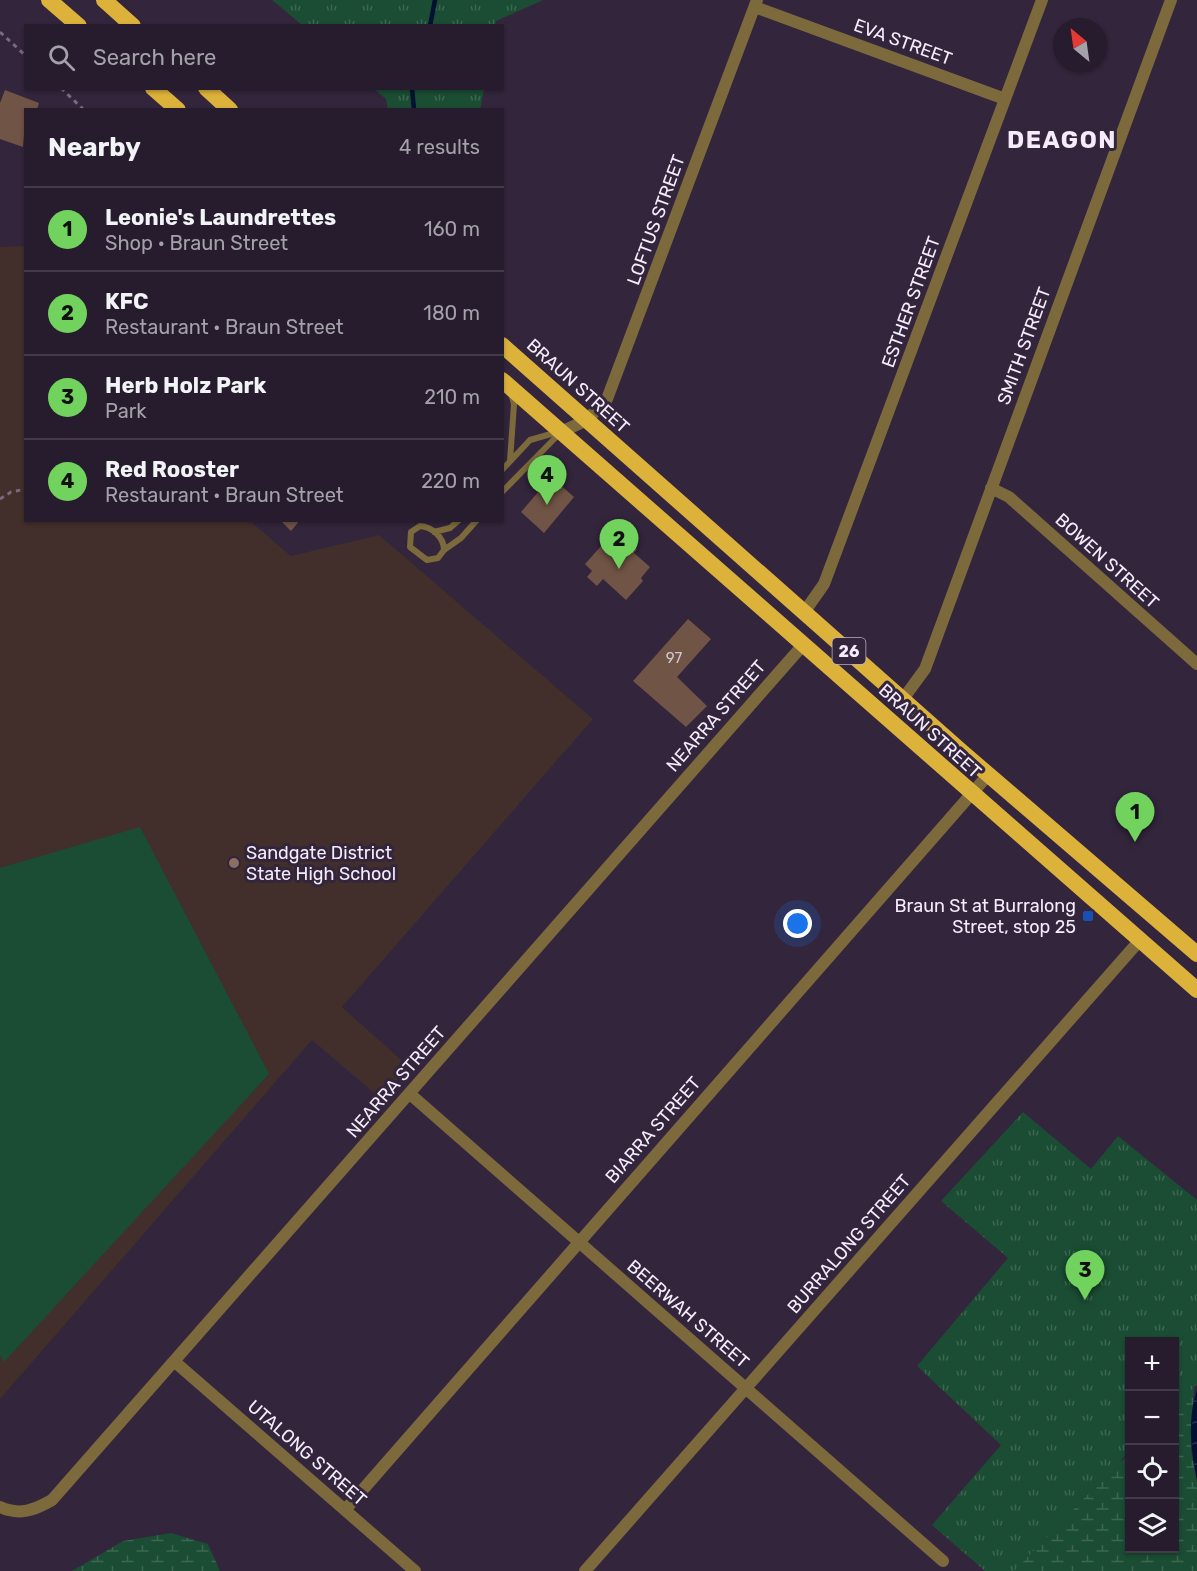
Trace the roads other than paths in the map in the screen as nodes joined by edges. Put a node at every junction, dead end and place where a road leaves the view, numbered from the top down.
1 (50, 0) edge
2 (104, 0) edge
3 (1041, 0) edge
4 (1171, 0) edge
5 (756, 3) edge
6 (77, 24) edge
7 (131, 24) edge
8 (155, 90) edge
9 (208, 90) edge
10 (1005, 99) junction
11 (176, 108) edge
12 (228, 108) edge
13 (504, 347) edge
14 (506, 383) edge
15 (587, 420) junction
16 (561, 432) junction
17 (510, 461) junction
18 (504, 468) edge
19 (991, 488) junction
20 (504, 490) edge
21 (457, 522) edge
22 (475, 522) edge
23 (434, 532) junction
24 (444, 550) junction
25 (804, 611) junction
26 (803, 645) junction
27 (1197, 664) edge
28 (903, 699) junction
29 (988, 775) junction
30 (972, 794) junction
31 (1140, 940) junction
32 (1197, 954) edge
33 (1197, 990) edge
34 (410, 1094) junction
35 (578, 1241) junction
36 (175, 1362) junction
37 (745, 1389) junction
38 (0, 1507) edge
39 (345, 1509) junction
40 (942, 1561) dead end
41 (415, 1571) edge
42 (585, 1571) edge

1 - 6 highway
2 - 7 highway
3 - 10 street, ESTHER STREET
4 - 19 street, SMITH STREET
5 - 10 street, EVA STREET
5 - 15 street, LOFTUS STREET
8 - 11 highway
9 - 12 highway
10 - 25 street, ESTHER STREET
13 - 15 highway, BRAUN STREET / 26
14 - 16 highway, BRAUN STREET / 26
14 - 17 lane
15 - 16 street, LOFTUS STREET
15 - 25 highway, BRAUN STREET / 26
16 - 17 lane
16 - 20 lane
16 - 26 highway, BRAUN STREET / 26
17 - 18 lane
19 - 27 street, BOWEN STREET
19 - 28 street, SMITH STREET
21 - 23 lane
22 - 24 lane
23 - 24 lane
23 - 24 lane
25 - 28 highway, BRAUN STREET / 26
26 - 30 highway, BRAUN STREET / 26
26 - 34 street, NEARRA STREET
28 - 29 highway, BRAUN STREET / 26
29 - 30 street, BIARRA STREET
29 - 32 highway, BRAUN STREET / 26
30 - 31 highway, BRAUN STREET / 26
30 - 35 street, BIARRA STREET
31 - 33 highway, BRAUN STREET / 26
31 - 37 street, BURRALONG STREET
34 - 35 street, BEERWAH STREET
34 - 36 street, NEARRA STREET
35 - 37 street, BEERWAH STREET
35 - 39 street, BIARRA STREET
36 - 38 street, NEARRA STREET
36 - 39 street, UTALONG STREET
37 - 40 street, BEERWAH STREET
37 - 42 street, BURRALONG STREET
39 - 41 street, UTALONG STREET

